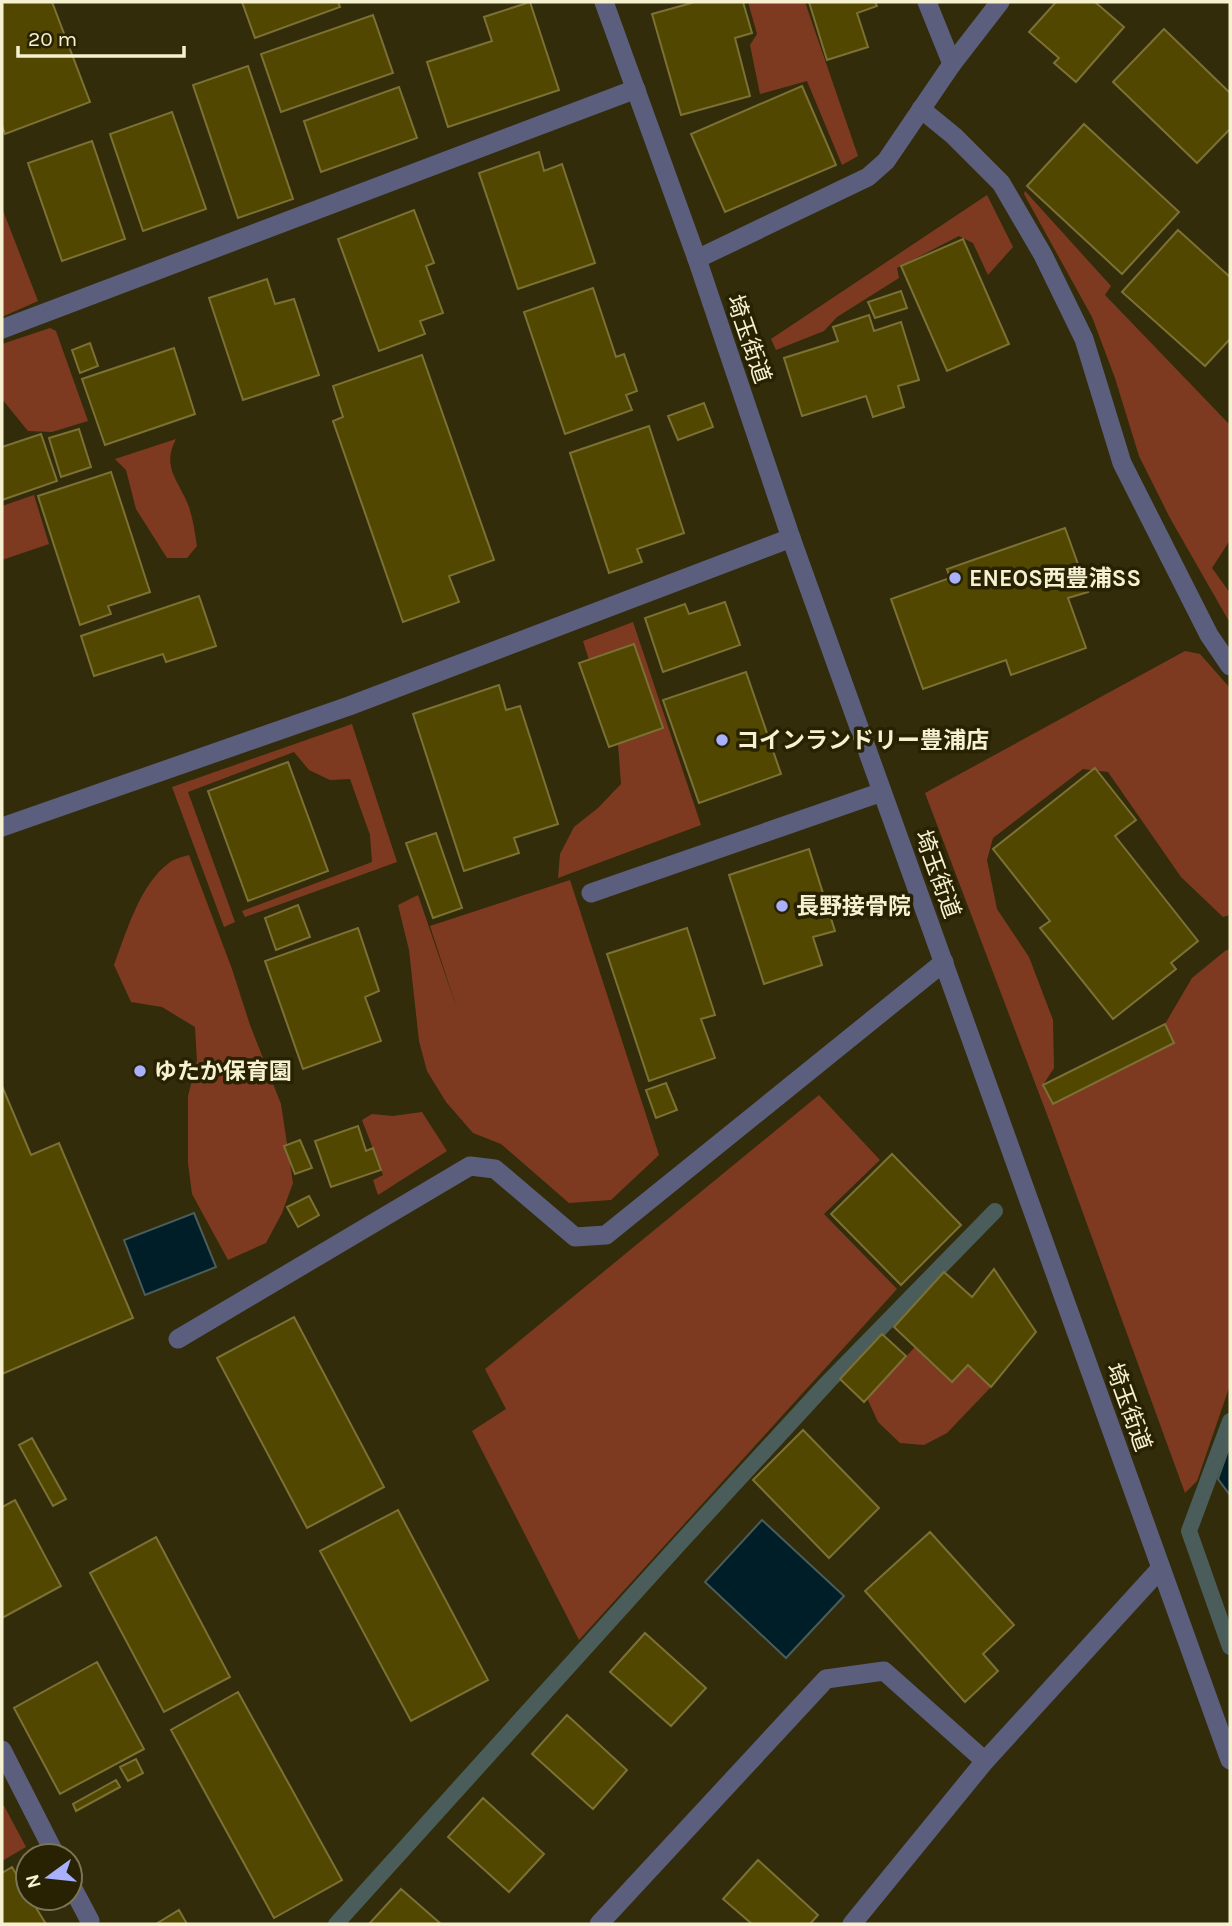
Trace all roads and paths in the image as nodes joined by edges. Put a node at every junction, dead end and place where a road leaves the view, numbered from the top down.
1 (604, 2) edge
2 (927, 2) edge
3 (1000, 2) edge
4 (952, 64) junction
5 (636, 89) junction
6 (921, 108) junction
7 (696, 260) junction
8 (2, 329) edge
9 (791, 538) junction
10 (1230, 666) edge
11 (882, 792) junction
12 (2, 827) edge
13 (591, 893) dead end
14 (944, 962) junction
15 (178, 1339) dead end
16 (1161, 1568) junction
17 (2, 1750) edge
18 (1230, 1760) edge
19 (985, 1761) junction
20 (49, 1842) edge
21 (599, 1924) edge
22 (852, 1924) edge

1 - 5 street, 埼玉街道
2 - 4 street
3 - 4 street
4 - 6 street
5 - 7 street, 埼玉街道
5 - 8 street
6 - 7 street
6 - 10 street
7 - 9 street, 埼玉街道
9 - 11 street, 埼玉街道
9 - 12 street
11 - 13 street
11 - 14 street, 埼玉街道
14 - 15 street
14 - 16 street, 埼玉街道
16 - 18 street, 埼玉街道
16 - 19 street
17 - 20 street
19 - 21 street
19 - 22 street

